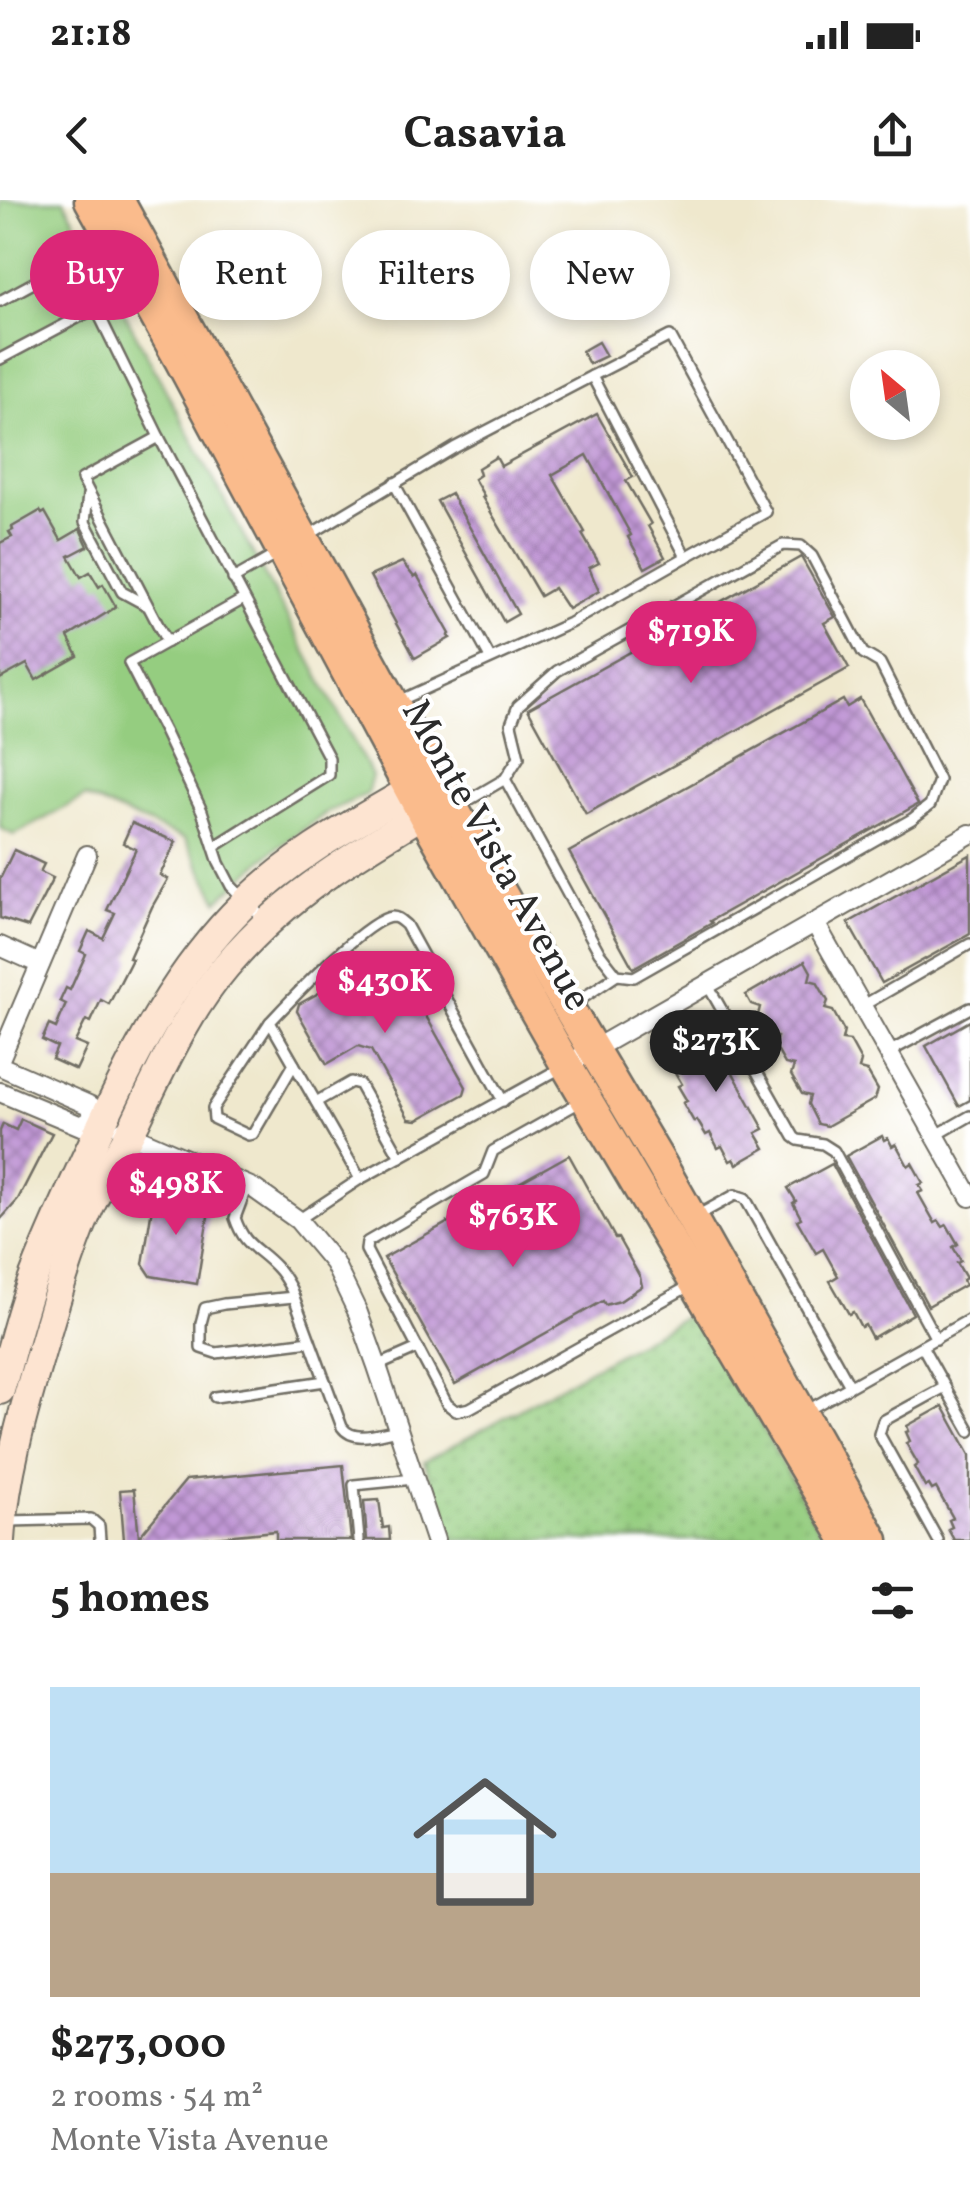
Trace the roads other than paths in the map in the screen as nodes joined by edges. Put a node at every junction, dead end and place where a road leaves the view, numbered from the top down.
1 (90, 200) edge
2 (118, 200) edge
3 (30, 285) edge
4 (0, 301) edge
5 (73, 320) edge
6 (102, 320) edge
7 (0, 359) edge
8 (592, 376) junction
9 (159, 437) junction
10 (394, 482) junction
11 (89, 492) junction
12 (116, 545) junction
13 (292, 545) junction
14 (101, 554) junction
15 (686, 557) junction
16 (233, 579) junction
17 (244, 599) junction
18 (148, 606) junction
19 (167, 642) junction
20 (490, 658) junction
21 (394, 704) junction
22 (505, 780) junction
23 (435, 797) junction
24 (970, 834) edge
25 (214, 846) junction
26 (87, 855) dead end
27 (246, 902) junction
28 (267, 922) junction
29 (815, 923) junction
30 (970, 944) edge
31 (0, 946) edge
32 (40, 964) junction
33 (617, 975) junction
34 (707, 984) junction
35 (862, 1006) junction
36 (569, 1008) junction
37 (970, 1008) edge
38 (270, 1022) junction
39 (593, 1048) junction
40 (888, 1053) junction
41 (0, 1062) edge
42 (294, 1064) junction
43 (566, 1064) junction
44 (0, 1092) edge
45 (586, 1098) junction
46 (503, 1101) junction
47 (316, 1102) junction
48 (970, 1116) edge
49 (98, 1121) junction
50 (129, 1134) junction
51 (936, 1136) junction
52 (400, 1158) junction
53 (360, 1179) junction
54 (967, 1185) edge
55 (247, 1186) junction
56 (692, 1218) junction
57 (298, 1220) junction
58 (696, 1283) junction
59 (294, 1297) junction
60 (970, 1319) edge
61 (936, 1339) junction
62 (310, 1341) junction
63 (922, 1346) junction
64 (418, 1348) junction
65 (378, 1366) junction
66 (325, 1381) junction
67 (850, 1386) junction
68 (945, 1387) junction
69 (0, 1390) edge
70 (216, 1398) dead end
71 (791, 1419) junction
72 (398, 1430) junction
73 (970, 1432) edge
74 (8, 1434) edge
75 (414, 1479) junction
76 (2, 1530) edge
77 (100, 1540) edge
78 (359, 1540) edge
79 (435, 1540) edge
80 (847, 1540) edge
81 (873, 1540) edge
82 (938, 1540) edge

1 - 13 main road, Monte Vista Avenue
2 - 13 main road, Monte Vista Avenue
3 - 4 lane
5 - 7 lane
6 - 9 lane
8 - 10 lane
8 - 15 lane
8 - 15 lane
9 - 11 lane
9 - 16 lane
10 - 13 lane
10 - 20 lane
11 - 12 lane
11 - 14 lane
12 - 14 lane
12 - 18 lane
13 - 16 lane
13 - 21 main road, Monte Vista Avenue
13 - 23 main road, Monte Vista Avenue
14 - 18 lane
15 - 20 lane
16 - 17 lane
17 - 19 lane
17 - 25 lane
18 - 19 lane
19 - 25 lane
20 - 21 lane
21 - 23 main road, Monte Vista Avenue
22 - 23 lane
22 - 33 lane
22 - 33 lane
23 - 27 main road
23 - 28 main road
23 - 36 main road, Monte Vista Avenue
23 - 43 main road, Monte Vista Avenue
24 - 29 street
25 - 27 lane
26 - 32 street
27 - 28 lane
27 - 49 main road
28 - 50 main road
29 - 34 street
29 - 35 street
30 - 35 lane
31 - 32 street
32 - 41 street
33 - 36 lane
34 - 39 street
34 - 61 lane
35 - 40 street
36 - 39 main road, Monte Vista Avenue
37 - 40 lane
38 - 42 lane
38 - 42 lane
38 - 46 lane
39 - 43 street
39 - 56 main road, Monte Vista Avenue
40 - 51 street
41 - 49 street
42 - 47 lane
43 - 45 main road, Monte Vista Avenue
43 - 46 lane
44 - 49 street
45 - 58 main road, Monte Vista Avenue
45 - 64 lane
46 - 52 lane
47 - 52 lane
47 - 53 lane
48 - 51 lane
49 - 50 street
49 - 69 main road
50 - 55 street
50 - 74 main road
51 - 54 street
52 - 53 lane
53 - 57 lane
55 - 57 street
55 - 59 lane
56 - 67 lane
56 - 71 main road, Monte Vista Avenue
57 - 65 street
58 - 64 lane
58 - 71 main road, Monte Vista Avenue
59 - 62 lane
59 - 62 lane
60 - 61 lane
61 - 63 lane
62 - 66 lane
63 - 67 lane
63 - 68 lane
64 - 65 lane
65 - 72 street
66 - 70 lane
66 - 72 lane
67 - 71 lane
68 - 73 lane
68 - 82 lane
71 - 80 main road, Monte Vista Avenue
71 - 81 main road, Monte Vista Avenue
72 - 75 street
74 - 76 main road
75 - 78 lane
75 - 79 street
76 - 77 lane

